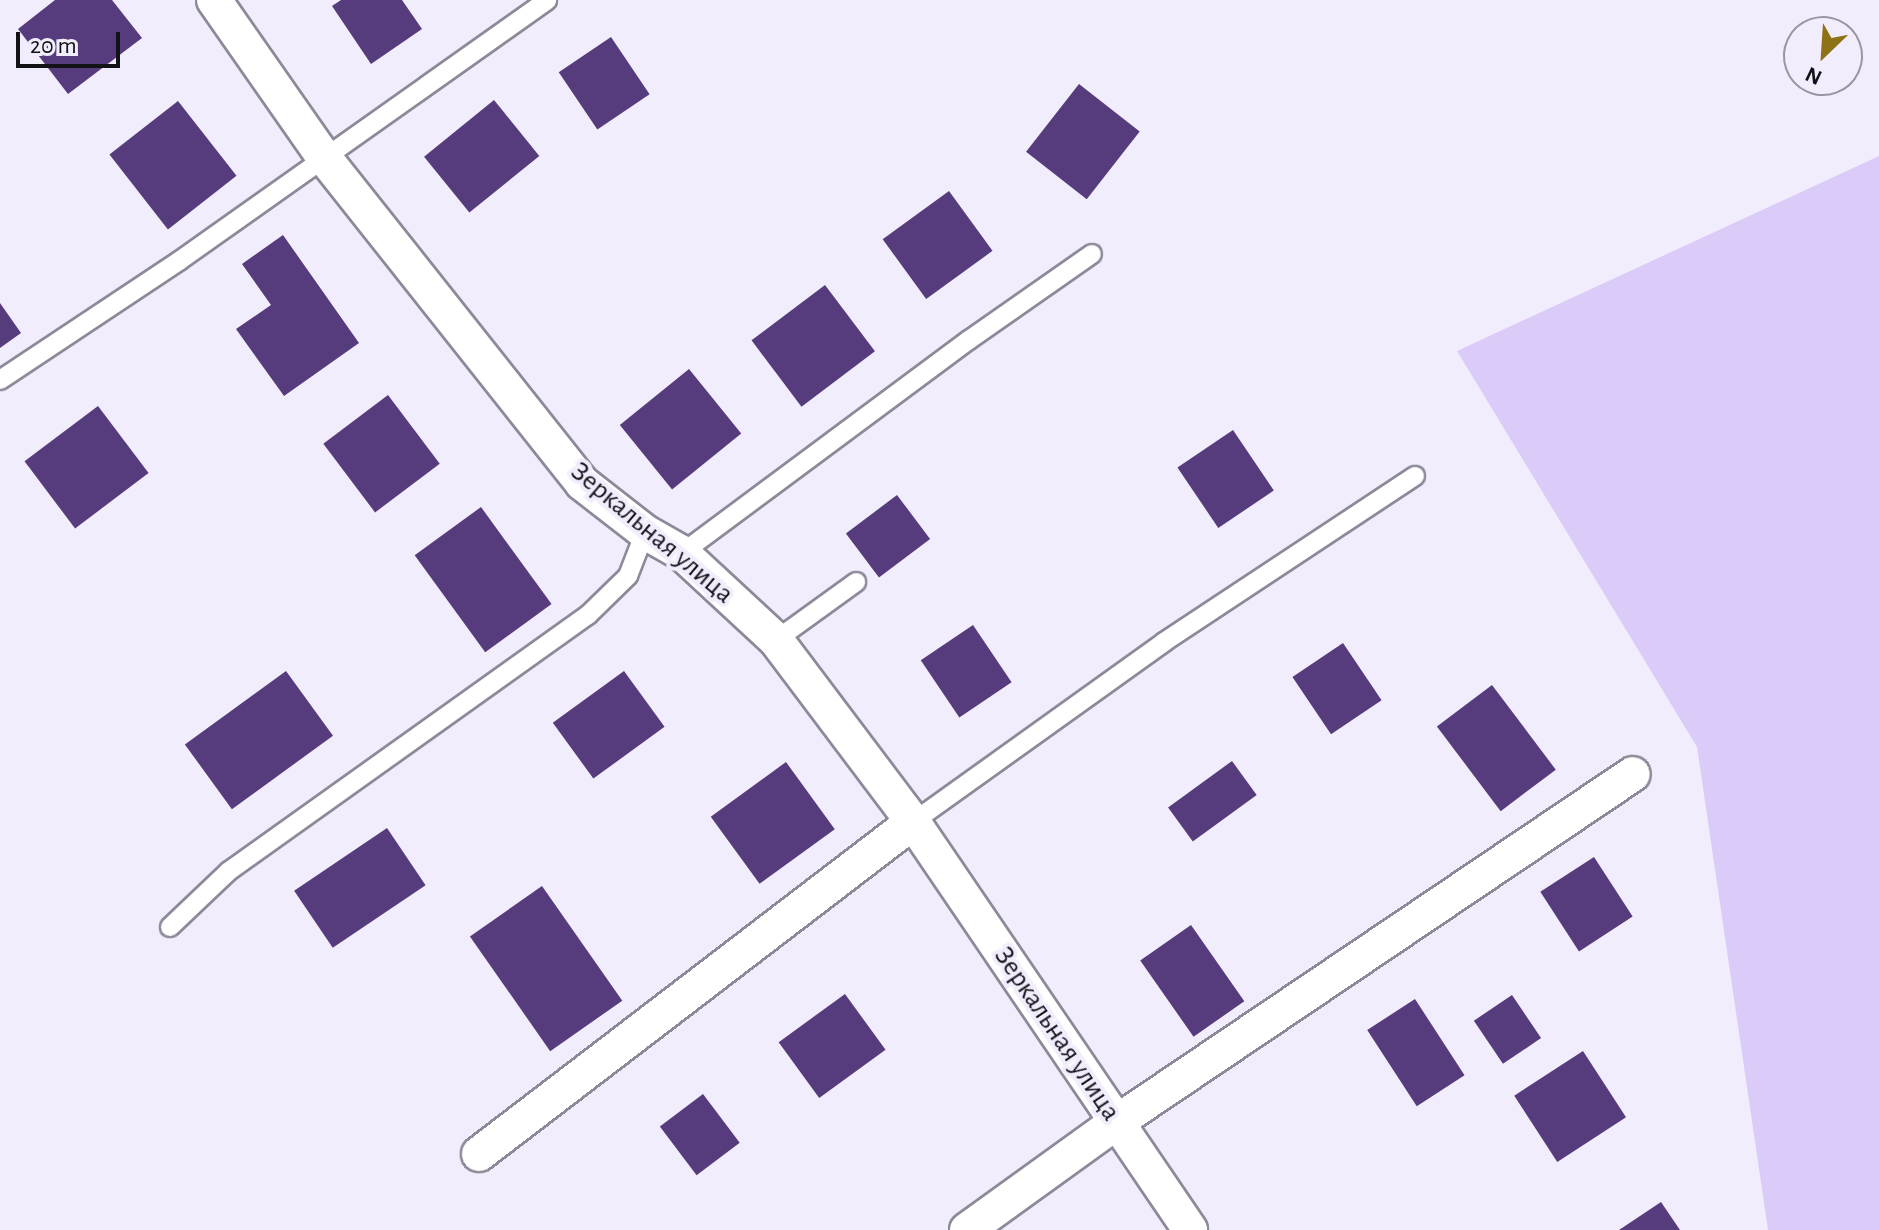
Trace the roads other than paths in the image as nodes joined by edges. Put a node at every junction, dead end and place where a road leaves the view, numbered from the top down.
1 (214, 0) edge
2 (547, 0) edge
3 (323, 156) junction
4 (1092, 254) dead end
5 (0, 380) edge
6 (1415, 476) dead end
7 (645, 532) junction
8 (682, 553) junction
9 (856, 582) dead end
10 (776, 640) junction
11 (1633, 774) dead end
12 (913, 822) junction
13 (170, 927) dead end
14 (1117, 1122) junction
15 (479, 1154) dead end
16 (967, 1230) edge
17 (1190, 1230) edge

1 - 3 street, Зеркальная улица
2 - 3 lane
3 - 5 lane
3 - 7 street, Зеркальная улица
4 - 8 lane
6 - 12 lane
7 - 8 street, Зеркальная улица
7 - 13 lane
8 - 10 street, Зеркальная улица
9 - 10 lane
10 - 12 street, Зеркальная улица
11 - 14 street
12 - 14 street, Зеркальная улица
12 - 15 street
14 - 16 street
14 - 17 street, Зеркальная улица

